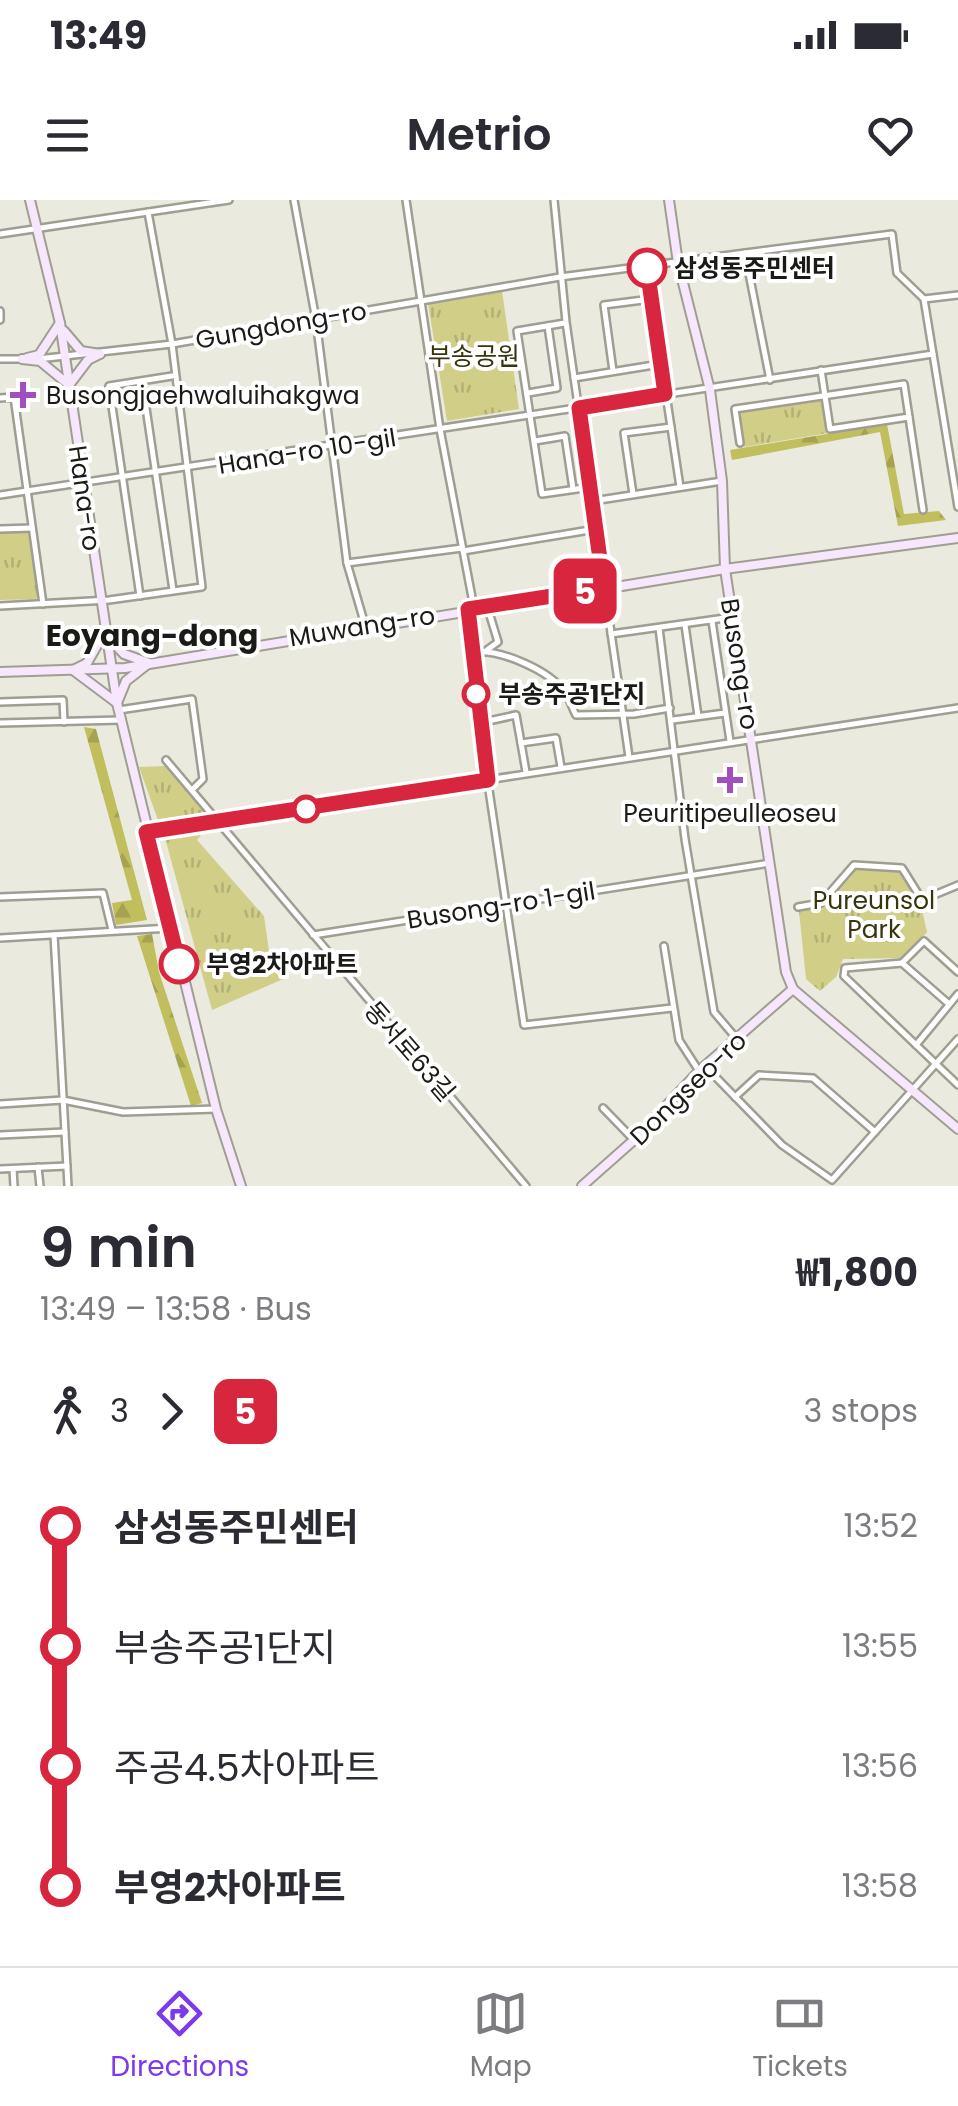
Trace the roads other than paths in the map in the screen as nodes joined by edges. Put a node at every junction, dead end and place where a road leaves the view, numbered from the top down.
1 (30, 200) edge
2 (229, 200) edge
3 (294, 200) edge
4 (406, 200) edge
5 (554, 200) edge
6 (669, 200) edge
7 (148, 212) junction
8 (35, 228) junction
9 (0, 234) edge
10 (746, 253) junction
11 (678, 263) junction
12 (647, 268) junction
13 (560, 277) junction
14 (958, 295) edge
15 (924, 298) junction
16 (421, 299) junction
17 (651, 299) junction
18 (0, 311) edge
19 (0, 320) edge
20 (316, 320) junction
21 (60, 322) junction
22 (566, 322) junction
23 (548, 326) junction
24 (172, 344) junction
25 (100, 354) junction
26 (932, 354) junction
27 (0, 359) edge
28 (22, 359) junction
29 (65, 359) junction
30 (661, 364) junction
31 (821, 370) junction
32 (614, 371) junction
33 (172, 376) junction
34 (574, 378) junction
35 (770, 380) junction
36 (142, 381) junction
37 (69, 385) junction
38 (710, 390) junction
39 (528, 393) junction
40 (665, 394) junction
41 (825, 396) junction
42 (0, 398) edge
43 (579, 408) junction
44 (531, 416) junction
45 (909, 417) junction
46 (671, 426) junction
47 (440, 429) junction
48 (534, 441) junction
49 (740, 444) dead end
50 (330, 448) junction
51 (186, 470) junction
52 (156, 474) junction
53 (122, 480) junction
54 (722, 480) junction
55 (83, 485) junction
56 (591, 487) junction
57 (680, 487) junction
58 (574, 489) junction
59 (28, 492) junction
60 (633, 494) junction
61 (0, 495) edge
62 (593, 501) junction
63 (958, 507) edge
64 (924, 510) dead end
65 (32, 528) junction
66 (0, 529) edge
67 (596, 529) junction
68 (958, 538) edge
69 (463, 550) junction
70 (347, 563) junction
71 (725, 568) junction
72 (604, 588) junction
73 (173, 590) junction
74 (140, 596) junction
75 (99, 601) junction
76 (44, 605) junction
77 (0, 606) edge
78 (487, 606) junction
79 (471, 609) junction
80 (732, 617) junction
81 (712, 621) junction
82 (684, 624) junction
83 (364, 625) junction
84 (659, 628) junction
85 (104, 632) junction
86 (611, 634) junction
87 (486, 650) junction
88 (472, 652) junction
89 (148, 663) junction
90 (73, 670) junction
91 (110, 670) junction
92 (0, 672) edge
93 (0, 702) edge
94 (670, 708) junction
95 (958, 708) edge
96 (119, 711) junction
97 (622, 712) junction
98 (725, 714) junction
99 (698, 716) junction
100 (672, 720) junction
101 (64, 722) junction
102 (479, 723) junction
103 (0, 724) edge
104 (752, 738) junction
105 (730, 741) junction
106 (522, 743) junction
107 (676, 749) junction
108 (629, 756) junction
109 (166, 760) dead end
110 (561, 767) junction
111 (526, 772) junction
112 (488, 780) junction
113 (193, 789) junction
114 (220, 823) junction
115 (146, 832) junction
116 (770, 863) junction
117 (692, 876) junction
118 (958, 885) edge
119 (0, 897) edge
120 (508, 904) junction
121 (798, 907) dead end
122 (170, 928) junction
123 (113, 932) junction
124 (54, 935) junction
125 (312, 936) junction
126 (0, 938) edge
127 (664, 946) dead end
128 (902, 963) junction
129 (958, 972) edge
130 (792, 990) junction
131 (958, 994) edge
132 (949, 1004) junction
133 (672, 1008) junction
134 (736, 1039) junction
135 (958, 1039) edge
136 (916, 1045) junction
137 (936, 1063) junction
138 (702, 1068) junction
139 (958, 1085) edge
140 (912, 1088) junction
141 (735, 1097) junction
142 (63, 1100) junction
143 (0, 1104) edge
144 (603, 1108) dead end
145 (216, 1109) junction
146 (958, 1129) edge
147 (65, 1132) junction
148 (874, 1132) junction
149 (0, 1135) edge
150 (634, 1140) junction
151 (67, 1166) junction
152 (38, 1167) junction
153 (13, 1169) junction
154 (0, 1170) edge
155 (14, 1186) edge
156 (40, 1186) edge
157 (68, 1186) edge
158 (241, 1186) edge
159 (526, 1186) edge
160 (582, 1186) edge

1 - 8 street, Hana-ro
2 - 7 street
3 - 20 street
4 - 16 street
5 - 13 street
6 - 11 street, Busong-ro
7 - 8 street
7 - 24 street
8 - 9 street
8 - 21 street, Hana-ro
10 - 11 street, Gungdong-ro
10 - 15 street, Gungdong-ro
10 - 35 street
11 - 12 street, Gungdong-ro
11 - 38 street, Busong-ro
12 - 13 street, Gungdong-ro
12 - 17 street
13 - 16 street, Gungdong-ro
13 - 22 street
14 - 15 street
15 - 26 street
16 - 20 street, Gungdong-ro
16 - 47 street
17 - 30 street
17 - 32 street
18 - 19 street
20 - 24 street, Gungdong-ro
20 - 50 street
21 - 25 street
21 - 28 street
21 - 29 street, Hana-ro
22 - 23 street
22 - 34 street
23 - 39 street
23 - 39 street
24 - 25 street, Gungdong-ro
24 - 33 street
25 - 29 street, Gungdong-ro
25 - 37 street
26 - 31 street, Hana-ro 10-gil
26 - 63 street
27 - 28 street, Gungdong-ro
28 - 29 street, Gungdong-ro
28 - 37 street
29 - 37 street, Hana-ro
30 - 32 street
30 - 40 street
31 - 35 street, Hana-ro 10-gil
31 - 41 street
32 - 34 street
33 - 36 street
33 - 51 street
34 - 43 street
35 - 38 street, Hana-ro 10-gil
36 - 52 street
36 - 53 street
37 - 55 street, Hana-ro
38 - 40 street, Hana-ro 10-gil
38 - 54 street, Busong-ro
39 - 44 street
40 - 43 street, Hana-ro 10-gil
40 - 46 street
41 - 45 street
41 - 45 street
41 - 49 street
42 - 59 street
43 - 44 street, Hana-ro 10-gil
43 - 56 street
44 - 47 street, Hana-ro 10-gil
44 - 48 street
45 - 64 street
46 - 57 street
46 - 60 street
47 - 50 street, Hana-ro 10-gil
47 - 69 street
48 - 58 street
48 - 58 street
50 - 51 street, Hana-ro 10-gil
50 - 70 street
51 - 52 street, Hana-ro 10-gil
51 - 73 street
52 - 53 street, Hana-ro 10-gil
52 - 73 street
53 - 55 street, Hana-ro 10-gil
53 - 74 street
54 - 57 street
54 - 71 street, Busong-ro
55 - 59 street, Hana-ro 10-gil
55 - 75 street, Hana-ro
56 - 58 street
56 - 62 street
57 - 60 street
59 - 61 street, Hana-ro 10-gil
59 - 65 street
60 - 62 street
62 - 67 street
65 - 66 street
65 - 76 street
67 - 69 street
67 - 72 street
68 - 71 street, Muwang-ro
69 - 70 street
69 - 79 street
70 - 83 street
71 - 72 street, Muwang-ro
71 - 80 street, Busong-ro
72 - 78 street, Muwang-ro
72 - 86 street
73 - 74 street
74 - 75 street
75 - 76 street
75 - 85 street, Hana-ro
76 - 77 street
78 - 79 street, Muwang-ro
78 - 87 street
79 - 83 street, Muwang-ro
79 - 88 street
80 - 81 street
80 - 104 street, Busong-ro
81 - 82 street
81 - 98 street
82 - 84 street
82 - 99 street
83 - 89 street, Muwang-ro
84 - 86 street
84 - 94 street
85 - 89 street
85 - 90 street
85 - 91 street, Hana-ro
86 - 97 street
87 - 88 street
87 - 97 street
88 - 102 street
89 - 91 street, Muwang-ro
89 - 96 street
90 - 91 street, Muwang-ro
90 - 92 street, Muwang-ro
90 - 96 street
91 - 96 street, Hana-ro
93 - 101 street
94 - 97 street
94 - 100 street
95 - 104 street
96 - 101 street
96 - 113 street
96 - 115 street, Hana-ro
97 - 108 street
98 - 99 street
98 - 105 street
99 - 100 street
100 - 107 street
101 - 103 street
102 - 106 street
102 - 112 street
104 - 105 street
104 - 116 street, Busong-ro
105 - 107 street
106 - 110 street
106 - 111 street
107 - 108 street
107 - 117 street
108 - 110 street
109 - 113 street, 동서로63길
110 - 111 street
111 - 112 street
112 - 114 street
112 - 120 street
113 - 114 street, 동서로63길
114 - 115 street
114 - 125 street, 동서로63길
115 - 122 street, Hana-ro
116 - 117 street, Busong-ro 1-gil
116 - 130 street, Busong-ro
117 - 120 street, Busong-ro 1-gil
117 - 134 street
118 - 121 street
119 - 123 street
120 - 125 street, Busong-ro 1-gil
120 - 133 street
122 - 123 street
122 - 145 street, Hana-ro
123 - 124 street
124 - 126 street
124 - 142 street
125 - 159 street, 동서로63길
127 - 133 street
128 - 129 street
128 - 132 street
128 - 136 street
130 - 134 street, Dongseo-ro
130 - 140 street
131 - 132 street
132 - 136 street
133 - 138 street
134 - 138 street, Dongseo-ro
135 - 137 street
136 - 137 street
137 - 139 street
137 - 140 street
138 - 141 street
138 - 150 street, Dongseo-ro
140 - 146 street
140 - 148 street
141 - 148 street
141 - 148 street
142 - 143 street
142 - 145 street
142 - 147 street
144 - 150 street
145 - 158 street, Hana-ro
147 - 149 street
147 - 151 street
150 - 160 street, Dongseo-ro
151 - 152 street
151 - 157 street
152 - 153 street
152 - 156 street
153 - 154 street
153 - 155 street

